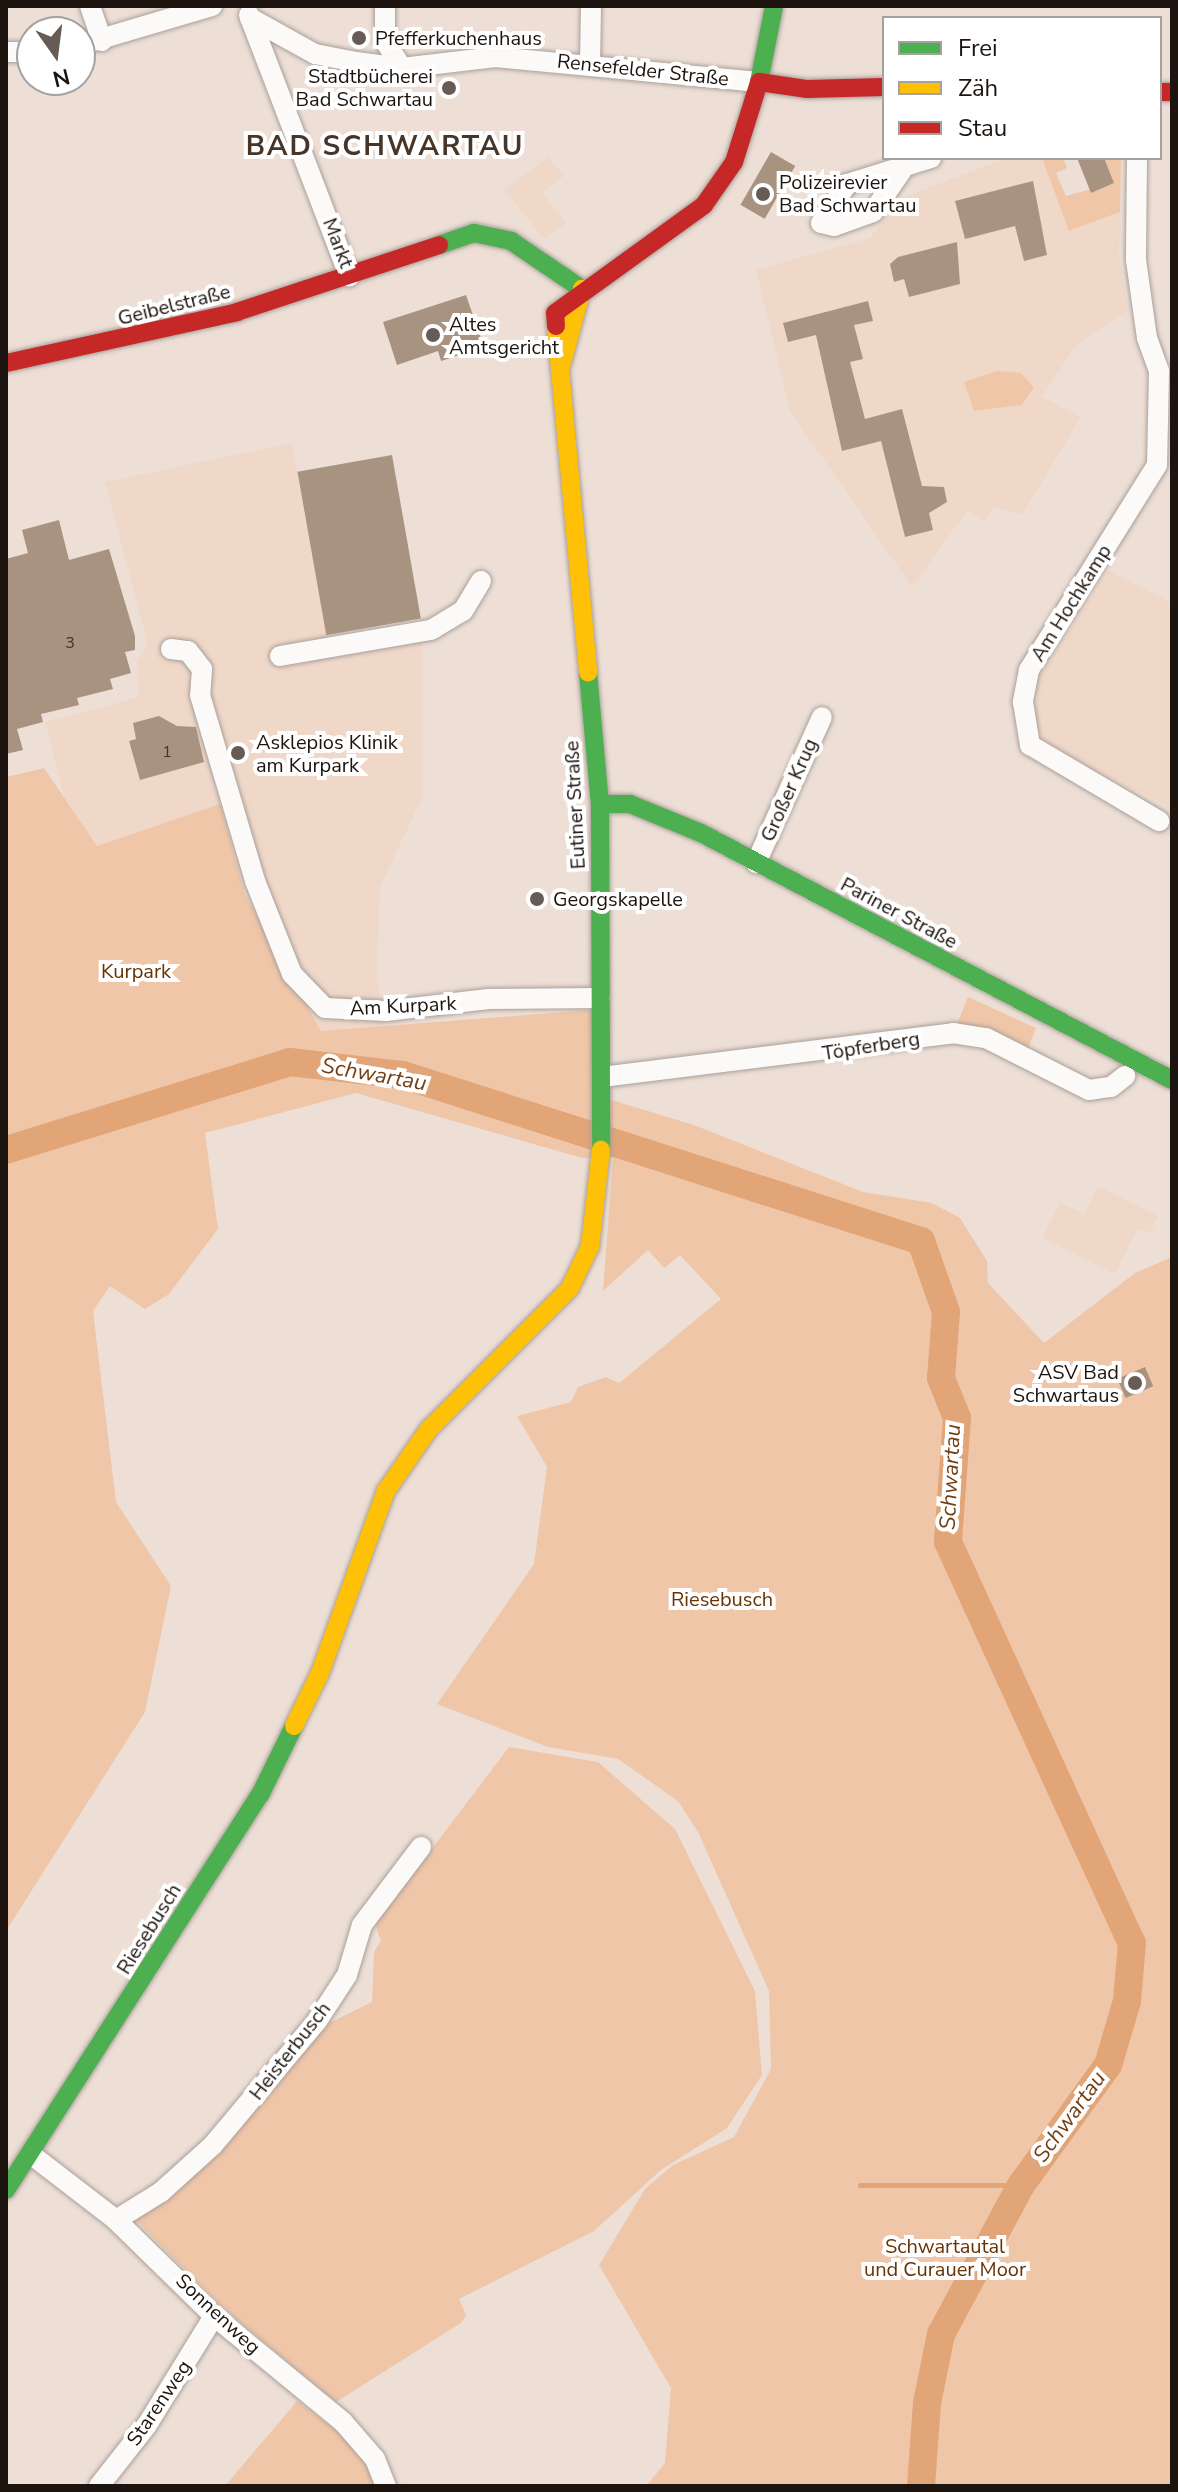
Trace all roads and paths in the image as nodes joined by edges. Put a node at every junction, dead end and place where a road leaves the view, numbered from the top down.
1 (90, 6) edge
2 (212, 6) edge
3 (385, 6) edge
4 (591, 6) edge
5 (774, 6) edge
6 (247, 12) edge
7 (102, 41) junction
8 (96, 42) edge
9 (580, 62) junction
10 (402, 68) junction
11 (759, 82) junction
12 (882, 87) edge
13 (926, 160) edge
14 (1137, 160) edge
15 (902, 170) dead end
16 (349, 276) junction
17 (582, 289) junction
18 (6, 363) edge
19 (1166, 370) edge
20 (481, 581) dead end
21 (171, 649) dead end
22 (280, 656) dead end
23 (822, 717) dead end
24 (600, 804) junction
25 (1159, 821) dead end
26 (756, 863) junction
27 (600, 998) junction
28 (1125, 1076) dead end
29 (602, 1077) junction
30 (1172, 1080) edge
31 (570, 1288) joint
32 (421, 1847) dead end
33 (33, 2156) junction
34 (6, 2190) edge
35 (116, 2220) junction
36 (214, 2316) junction
37 (99, 2486) edge
38 (386, 2486) edge

1 - 7 street
2 - 7 street
3 - 10 street
4 - 9 street
5 - 11 main road
6 - 10 street, Markt
6 - 16 street, Markt
7 - 8 street
9 - 10 street, Rensefelder Straße
9 - 11 street, Rensefelder Straße
11 - 12 main road, Rensefelder Straße
11 - 17 main road
13 - 15 street
14 - 19 street, Am Hochkamp
16 - 17 main road, Markt
16 - 18 main road, Geibelstraße
17 - 24 main road, Eutiner Straße
19 - 25 street, Am Hochkamp
20 - 22 street
21 - 27 street, Am Kurpark
23 - 26 street, Großer Krug
24 - 26 main road, Pariner Straße
24 - 27 main road, Eutiner Straße
26 - 30 main road, Pariner Straße
27 - 29 main road, Eutiner Straße
28 - 29 street, Töpferberg
29 - 31 main road, Eutiner Straße
31 - 33 main road, Riesebusch
32 - 35 street, Heisterbusch
33 - 34 main road, Riesebusch
33 - 35 street, Sonnenweg
35 - 36 street, Sonnenweg
36 - 37 street, Starenweg
36 - 38 street, Sonnenweg

